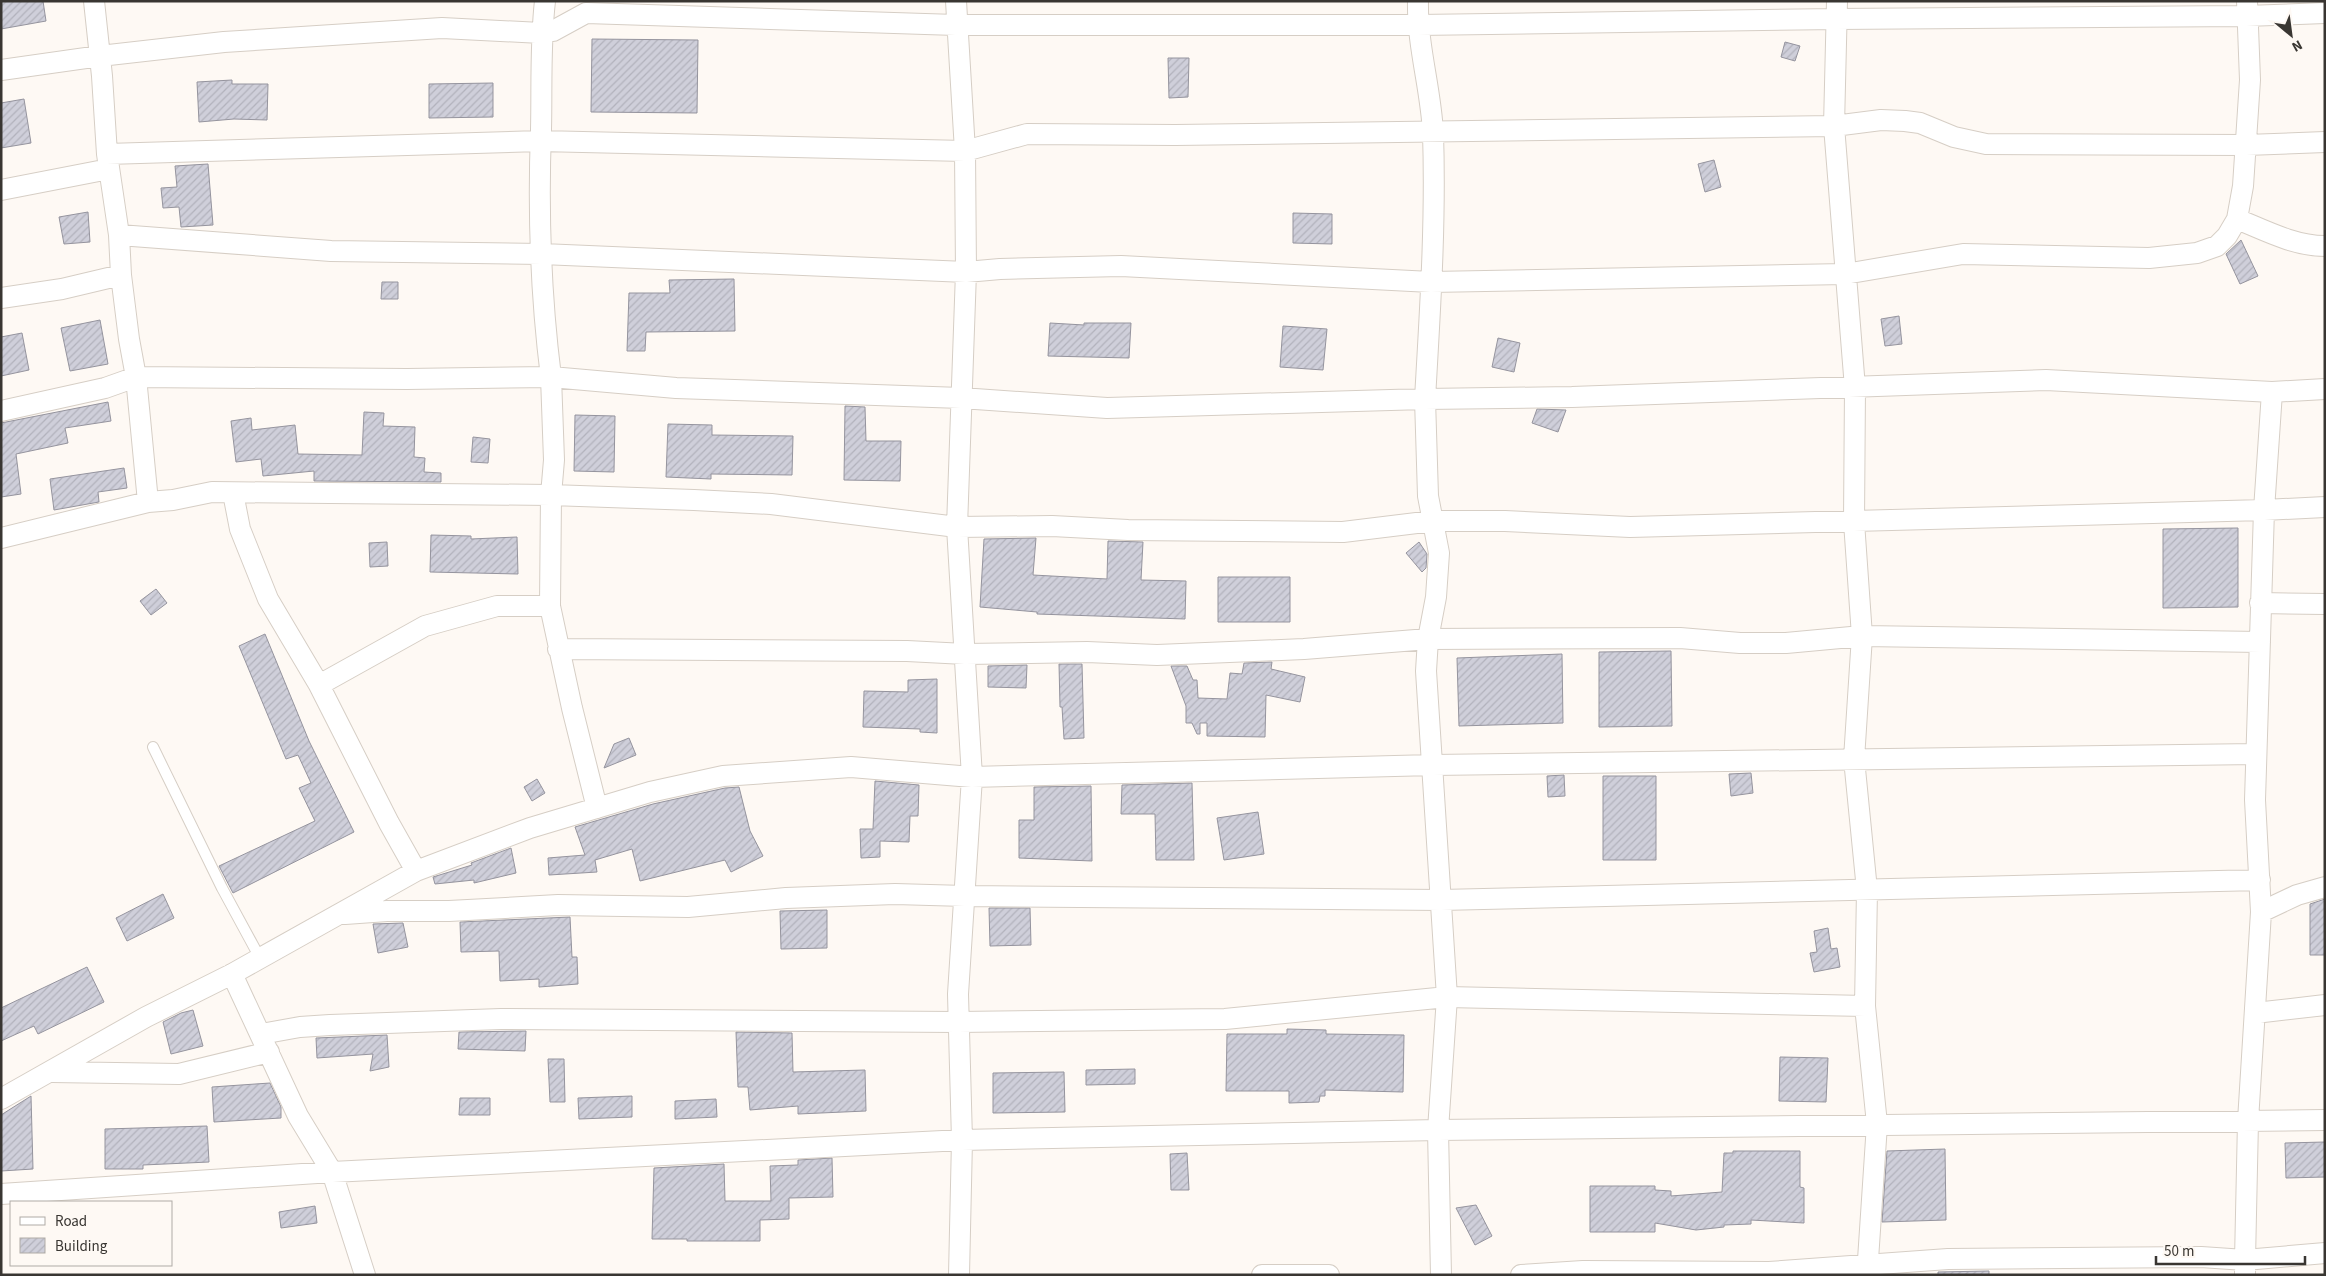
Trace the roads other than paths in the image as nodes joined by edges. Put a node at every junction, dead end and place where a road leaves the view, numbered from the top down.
1 (94, 1) edge
2 (545, 1) edge
3 (956, 1) edge
4 (1418, 1) edge
5 (2247, 9) edge
6 (1837, 10) edge
7 (2325, 13) edge
8 (956, 25) junction
9 (1418, 25) junction
10 (541, 33) junction
11 (100, 56) junction
12 (1, 70) edge
13 (1834, 126) junction
14 (1433, 132) junction
15 (540, 141) junction
16 (2325, 142) edge
17 (2246, 145) junction
18 (965, 151) junction
19 (108, 162) junction
20 (1, 190) edge
21 (2237, 219) junction
22 (119, 234) junction
23 (2325, 246) edge
24 (542, 254) junction
25 (966, 272) junction
26 (1845, 274) junction
27 (121, 275) junction
28 (1431, 282) junction
29 (1, 298) edge
30 (136, 377) junction
31 (551, 377) junction
32 (1855, 388) junction
33 (2325, 389) edge
34 (2272, 392) junction
35 (961, 398) junction
36 (1425, 399) junction
37 (1, 411) edge
38 (233, 493) junction
39 (551, 495) junction
40 (148, 502) junction
41 (2325, 507) edge
42 (2264, 510) junction
43 (1433, 521) junction
44 (1854, 522) junction
45 (957, 527) junction
46 (1, 538) edge
47 (2260, 603) junction
48 (2325, 604) edge
49 (550, 606) junction
50 (1862, 636) junction
51 (1428, 639) junction
52 (2260, 642) junction
53 (558, 649) junction
54 (965, 654) junction
55 (319, 684) junction
56 (153, 747) dead end
57 (2256, 754) junction
58 (1854, 759) junction
59 (1433, 764) junction
60 (972, 777) junction
61 (597, 808) junction
62 (416, 871) junction
63 (2260, 880) junction
64 (2325, 887) edge
65 (1867, 890) junction
66 (965, 896) junction
67 (1441, 900) junction
68 (2261, 912) junction
69 (338, 915) junction
70 (260, 958) junction
71 (232, 974) junction
72 (1447, 996) junction
73 (2325, 1005) edge
74 (1865, 1006) junction
75 (2256, 1013) junction
76 (958, 1022) junction
77 (265, 1043) junction
78 (49, 1072) junction
79 (1, 1099) edge
80 (2325, 1120) edge
81 (2248, 1121) junction
82 (1877, 1124) junction
83 (1438, 1130) junction
84 (962, 1140) junction
85 (332, 1172) junction
86 (1, 1194) edge
87 (2325, 1253) edge
88 (2245, 1267) edge
89 (1867, 1269) edge
90 (364, 1275) edge
91 (959, 1275) edge
92 (1262, 1275) edge
93 (1329, 1275) edge
94 (1441, 1275) edge
95 (1521, 1275) edge

1 - 11 street
2 - 10 street
3 - 8 street
4 - 9 street
5 - 6 street
5 - 7 street
5 - 17 street
6 - 9 street
6 - 13 street
8 - 9 street
8 - 10 street
8 - 18 street
9 - 14 street
10 - 11 street
10 - 15 street
11 - 12 street
11 - 19 street
13 - 14 street
13 - 17 street
13 - 26 street
14 - 18 street
14 - 28 street
15 - 18 street
15 - 19 street
15 - 24 street
16 - 17 street
17 - 21 street
18 - 25 street
19 - 20 street
19 - 22 street
21 - 23 street
21 - 26 street
22 - 24 street
22 - 27 street
24 - 25 street
24 - 31 street
25 - 28 street
25 - 35 street
26 - 28 street
26 - 32 street
27 - 29 street
27 - 30 street
28 - 36 street
30 - 31 street
30 - 37 street
30 - 40 street
31 - 35 street
31 - 39 street
32 - 34 street
32 - 36 street
32 - 44 street
33 - 34 street
34 - 42 street
35 - 36 street
35 - 45 street
36 - 43 street
38 - 39 street
38 - 40 street
38 - 55 street
39 - 45 street
39 - 49 street
40 - 46 street
41 - 42 street
42 - 44 street
42 - 47 street
43 - 44 street
43 - 45 street
43 - 51 street
44 - 50 street
45 - 54 street
47 - 48 street
47 - 52 street
49 - 53 street
49 - 55 street
50 - 51 street
50 - 52 street
50 - 58 street
51 - 54 street
51 - 59 street
52 - 57 street
53 - 54 street
53 - 61 street
54 - 60 street
55 - 62 street
56 - 70 lane
57 - 58 street
57 - 63 street
58 - 59 street
58 - 65 street
59 - 60 street
59 - 67 street
60 - 61 street
60 - 66 street
61 - 62 street
62 - 69 street
63 - 65 street
63 - 68 street
64 - 68 street
65 - 67 street
65 - 74 street
66 - 67 street
66 - 69 street
66 - 76 street
67 - 72 street
68 - 75 street
69 - 70 street
70 - 71 street
71 - 77 street
71 - 78 street
72 - 74 street
72 - 76 street
72 - 83 street
73 - 75 street
74 - 82 street
75 - 81 street
76 - 77 street
76 - 84 street
77 - 78 street
77 - 85 street
78 - 79 street
80 - 81 street
81 - 82 street
81 - 88 street
82 - 83 street
82 - 89 street
83 - 84 street
83 - 94 street
84 - 85 street
84 - 91 street
85 - 86 street
85 - 90 street
87 - 88 street
88 - 89 street
89 - 95 street
92 - 93 street

